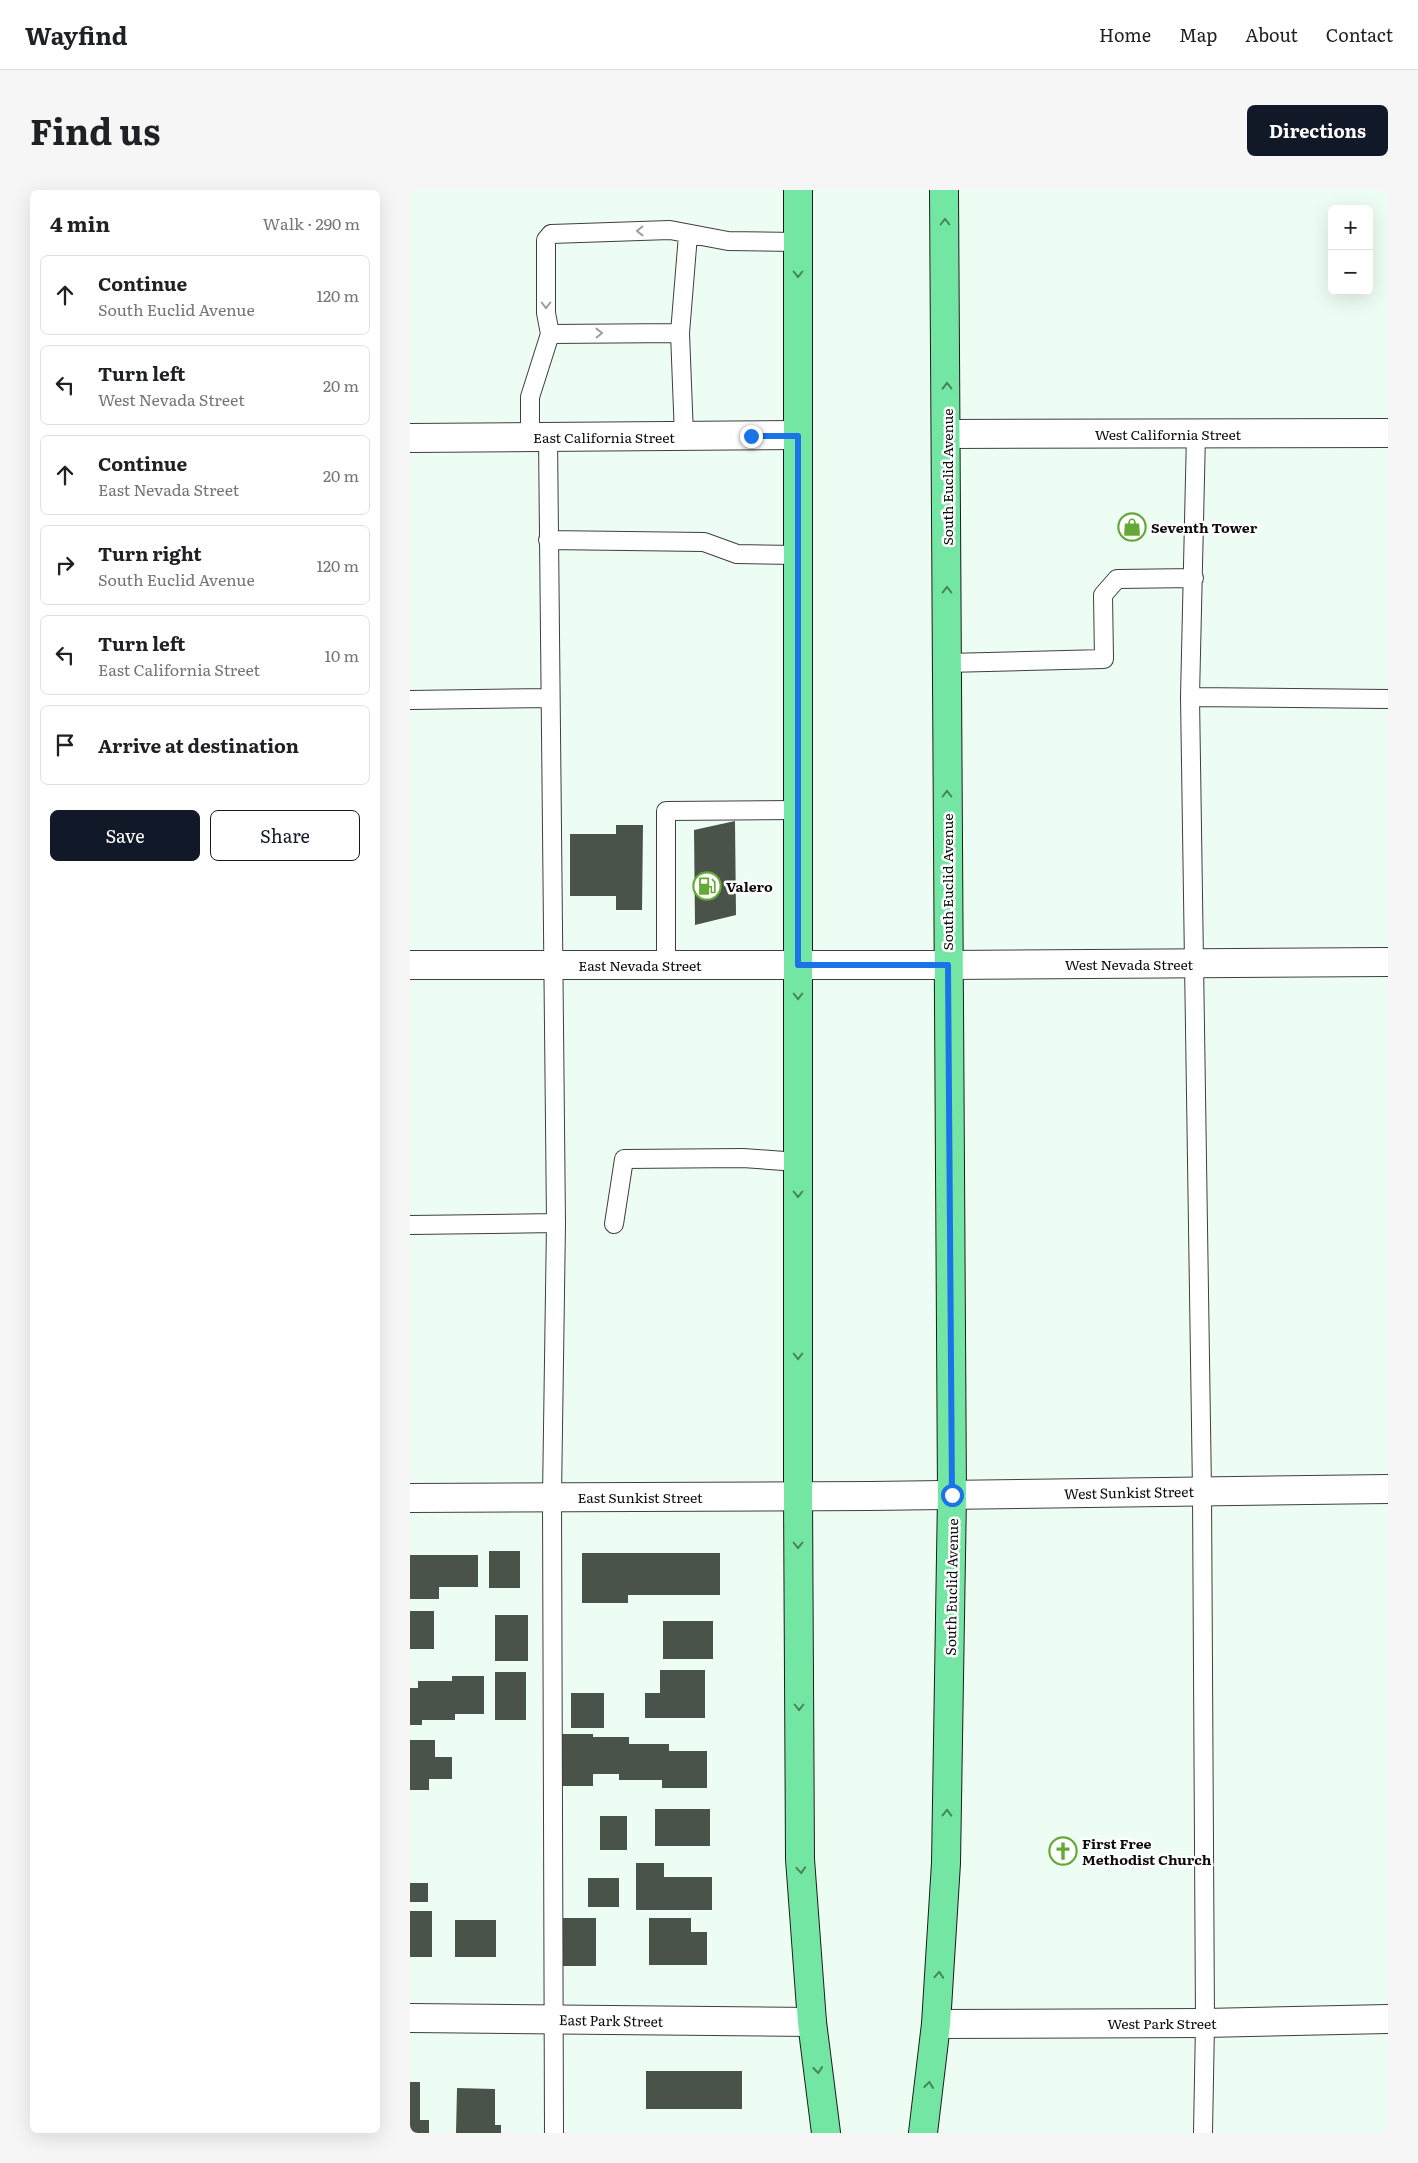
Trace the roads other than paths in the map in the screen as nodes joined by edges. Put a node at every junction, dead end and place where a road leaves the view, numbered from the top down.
1 (798, 190) edge
2 (944, 190) edge
3 (688, 235) junction
4 (798, 242) junction
5 (680, 333) junction
6 (550, 334) junction
7 (1388, 433) edge
8 (947, 434) junction
9 (1196, 434) junction
10 (684, 436) junction
11 (798, 436) junction
12 (539, 437) junction
13 (410, 438) edge
14 (548, 540) junction
15 (798, 555) junction
16 (1194, 578) junction
17 (947, 663) junction
18 (1190, 697) junction
19 (549, 698) junction
20 (1388, 699) edge
21 (410, 700) edge
22 (798, 810) junction
23 (1388, 962) edge
24 (1193, 963) junction
25 (410, 965) edge
26 (553, 965) junction
27 (666, 965) junction
28 (798, 965) junction
29 (869, 965) joint
30 (948, 965) junction
31 (798, 1162) junction
32 (556, 1223) junction
33 (614, 1224) dead end
34 (410, 1225) edge
35 (1388, 1489) edge
36 (1202, 1491) junction
37 (952, 1495) junction
38 (798, 1496) junction
39 (870, 1496) joint
40 (552, 1497) junction
41 (410, 1498) edge
42 (410, 2018) edge
43 (552, 2019) junction
44 (1388, 2019) edge
45 (812, 2022) junction
46 (1205, 2022) junction
47 (936, 2024) junction
48 (554, 2133) edge
49 (826, 2133) edge
50 (923, 2133) edge
51 (1203, 2133) edge

1 - 4 main road
8 -> 2 main road, South Euclid Avenue
3 - 4 lane
3 - 5 lane
3 -> 6 lane
4 -> 11 main road
6 -> 5 lane
5 - 10 lane
6 - 12 lane
7 - 9 street, West California Street
8 - 9 street, West California Street
17 -> 8 main road, South Euclid Avenue
9 - 16 lane
10 - 11 street, East California Street
10 - 12 street, East California Street
11 - 15 main road
12 - 13 street, East California Street
12 - 14 lane
14 - 15 lane
14 - 19 lane
15 - 22 main road
16 - 17 lane
16 - 18 lane
30 -> 17 main road, South Euclid Avenue
18 - 20 lane
18 - 24 lane
19 - 21 lane
19 - 26 lane
22 - 27 lane
22 - 28 main road
23 - 24 street, West Nevada Street
24 - 30 street, West Nevada Street
24 - 36 lane
25 - 26 street, East Nevada Street
26 - 27 street, East Nevada Street
26 - 32 lane
27 - 28 street, East Nevada Street
28 - 29 street, East Nevada Street
28 -> 31 main road
29 - 30 street, West Nevada Street
30 - 37 main road, South Euclid Avenue
31 - 33 lane
31 -> 38 main road
32 - 34 lane
32 - 40 lane
35 - 36 street, West Sunkist Street
36 - 37 street, West Sunkist Street
36 - 46 lane
37 - 39 street, West Sunkist Street
47 -> 37 main road, South Euclid Avenue
38 - 39 street, East Sunkist Street
38 - 40 street, East Sunkist Street
38 -> 45 main road
40 - 41 street, East Sunkist Street
40 - 43 lane
42 - 43 street, East Park Street
43 - 45 street, East Park Street
43 - 48 lane
44 - 46 street, West Park Street
45 -> 49 main road
46 - 47 street, West Park Street
46 - 51 lane
50 -> 47 main road, South Euclid Avenue

